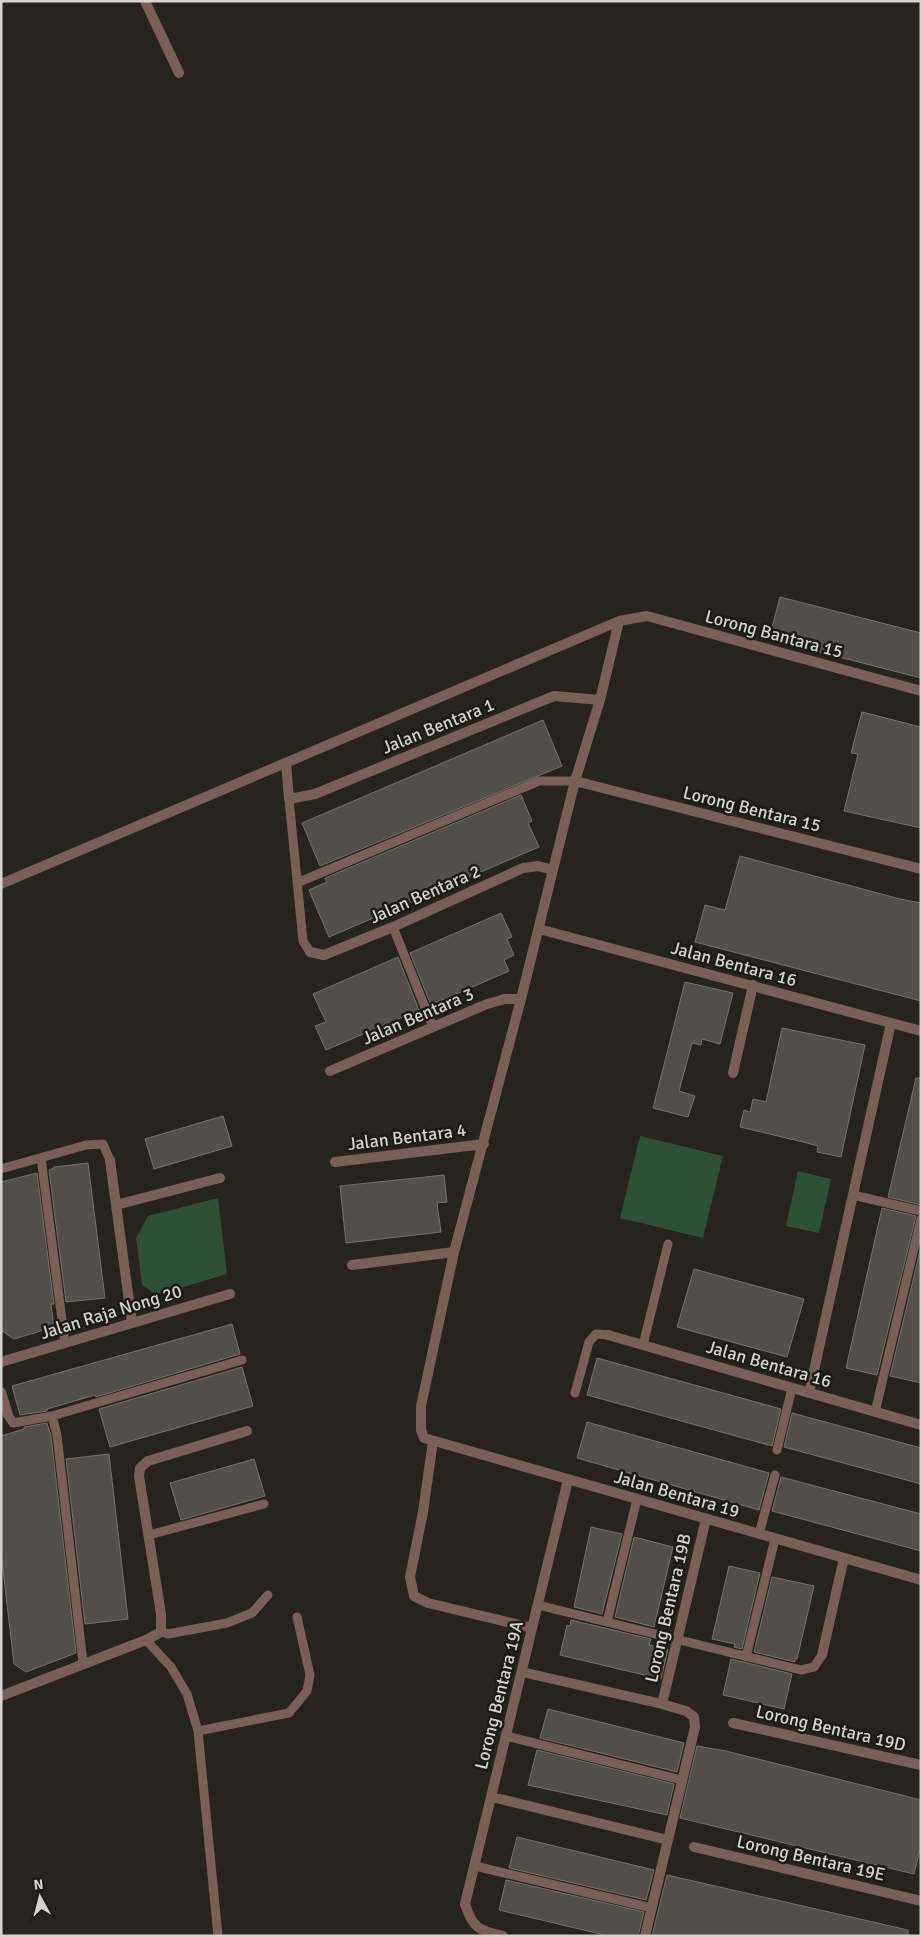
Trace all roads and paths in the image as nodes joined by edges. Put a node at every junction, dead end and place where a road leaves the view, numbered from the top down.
1 (145, 1) edge
2 (179, 73) dead end
3 (619, 621) junction
4 (921, 691) edge
5 (600, 700) junction
6 (286, 762) junction
7 (575, 780) junction
8 (289, 799) junction
9 (921, 869) edge
10 (553, 870) junction
11 (297, 883) junction
12 (1, 884) edge
13 (393, 927) junction
14 (539, 929) junction
15 (310, 952) joint
16 (753, 985) junction
17 (521, 999) junction
18 (891, 1022) junction
19 (433, 1027) junction
20 (921, 1031) edge
21 (330, 1071) dead end
22 (733, 1073) dead end
23 (484, 1144) junction
24 (41, 1158) junction
25 (110, 1160) joint
26 (335, 1162) dead end
27 (1, 1169) edge
28 (220, 1178) dead end
29 (853, 1195) junction
30 (116, 1205) junction
31 (921, 1211) edge
32 (921, 1219) edge
33 (668, 1244) dead end
34 (454, 1252) junction
35 (352, 1265) dead end
36 (230, 1294) dead end
37 (132, 1323) junction
38 (608, 1335) joint
39 (65, 1343) junction
40 (643, 1345) junction
41 (242, 1360) dead end
42 (1, 1362) edge
43 (792, 1388) junction
44 (1, 1392) edge
45 (575, 1393) dead end
46 (809, 1393) junction
47 (875, 1412) junction
48 (8, 1415) joint
49 (52, 1416) junction
50 (921, 1425) edge
51 (247, 1431) dead end
52 (428, 1440) junction
53 (777, 1450) dead end
54 (775, 1475) dead end
55 (568, 1480) junction
56 (637, 1499) junction
57 (264, 1504) dead end
58 (706, 1519) junction
59 (759, 1534) junction
60 (149, 1535) junction
61 (774, 1539) junction
62 (844, 1558) junction
63 (921, 1580) edge
64 (268, 1595) dead end
65 (538, 1605) junction
66 (297, 1617) dead end
67 (607, 1622) junction
68 (532, 1628) junction
69 (160, 1632) junction
70 (677, 1639) junction
71 (146, 1640) junction
72 (822, 1655) joint
73 (746, 1656) junction
74 (83, 1663) junction
75 (522, 1672) junction
76 (1, 1696) edge
77 (662, 1704) junction
78 (733, 1723) dead end
79 (198, 1731) junction
80 (506, 1736) junction
81 (921, 1765) edge
82 (682, 1780) junction
83 (492, 1797) junction
84 (668, 1840) junction
85 (694, 1847) dead end
86 (475, 1866) junction
87 (921, 1900) edge
88 (652, 1908) junction
89 (218, 1936) edge
90 (503, 1936) edge
91 (645, 1936) edge

1 - 2 street
3 - 4 street, Lorong Bantara 15
3 - 5 street
3 - 6 street, Lorong Bantara 15
5 - 7 street
5 - 8 street, Jalan Bentara 1
6 - 8 street
6 - 12 street, Lorong Bantara 15
7 - 9 street, Lorong Bentara 15
7 - 10 street
7 - 11 lane
8 - 11 lane
10 - 13 street, Jalan Bentara 2
10 - 14 street
11 - 15 lane
13 - 15 street, Jalan Bentara 2
13 - 19 lane
14 - 16 street, Jalan Bentara 16
14 - 17 street
16 - 18 street, Jalan Bentara 16
16 - 22 street
17 - 19 street, Jalan Bentara 3
17 - 23 street
18 - 20 street, Jalan Bentara 16
18 - 29 street
19 - 21 street, Jalan Bentara 3
23 - 26 street, Jalan Bentara 4
23 - 34 street
24 - 25 lane
24 - 27 lane
24 - 39 lane
25 - 30 street
28 - 30 street
29 - 31 lane
29 - 46 street
30 - 37 street
32 - 47 lane
33 - 40 lane
34 - 35 street
34 - 52 street
36 - 37 street, Jalan Raja Nong 20
37 - 39 street, Jalan Raja Nong 20
38 - 40 street, Jalan Bentara 16
38 - 45 lane
39 - 42 street, Jalan Raja Nong 20
40 - 43 street, Jalan Bentara 16
41 - 49 lane
43 - 46 street, Jalan Bentara 16
43 - 53 lane
44 - 48 street
46 - 47 street, Jalan Bentara 16
47 - 50 street, Jalan Bentara 16
48 - 49 lane
49 - 74 lane
51 - 60 street
52 - 55 street, Jalan Bentara 19
52 - 68 street
54 - 59 lane
55 - 56 street, Jalan Bentara 19
55 - 65 street, Lorong Bentara 19A
56 - 58 street, Jalan Bentara 19
56 - 67 lane
57 - 60 lane
58 - 59 street, Jalan Bentara 19
58 - 70 street, Lorong Bentara 19B
59 - 61 street, Jalan Bentara 19
60 - 69 street
61 - 62 street, Jalan Bentara 19
61 - 73 lane
62 - 63 street, Jalan Bentara 19
62 - 72 street
64 - 69 lane
65 - 67 lane
65 - 68 street, Lorong Bentara 19A
66 - 79 lane
67 - 70 lane
68 - 75 street, Lorong Bentara 19A
69 - 71 street
70 - 73 lane
70 - 77 street, Lorong Bentara 19B
71 - 74 street
71 - 79 lane
72 - 73 lane
74 - 76 street
75 - 77 street
75 - 80 street, Lorong Bentara 19A
77 - 82 street
78 - 81 street, Lorong Bentara 19D
79 - 89 lane
80 - 82 lane
80 - 83 street, Lorong Bentara 19A
82 - 84 street
83 - 84 street
83 - 86 street, Lorong Bentara 19A
84 - 88 street
85 - 87 street, Lorong Bentara 19E
86 - 88 lane
86 - 90 street, Lorong Bentara 19A
88 - 91 street

